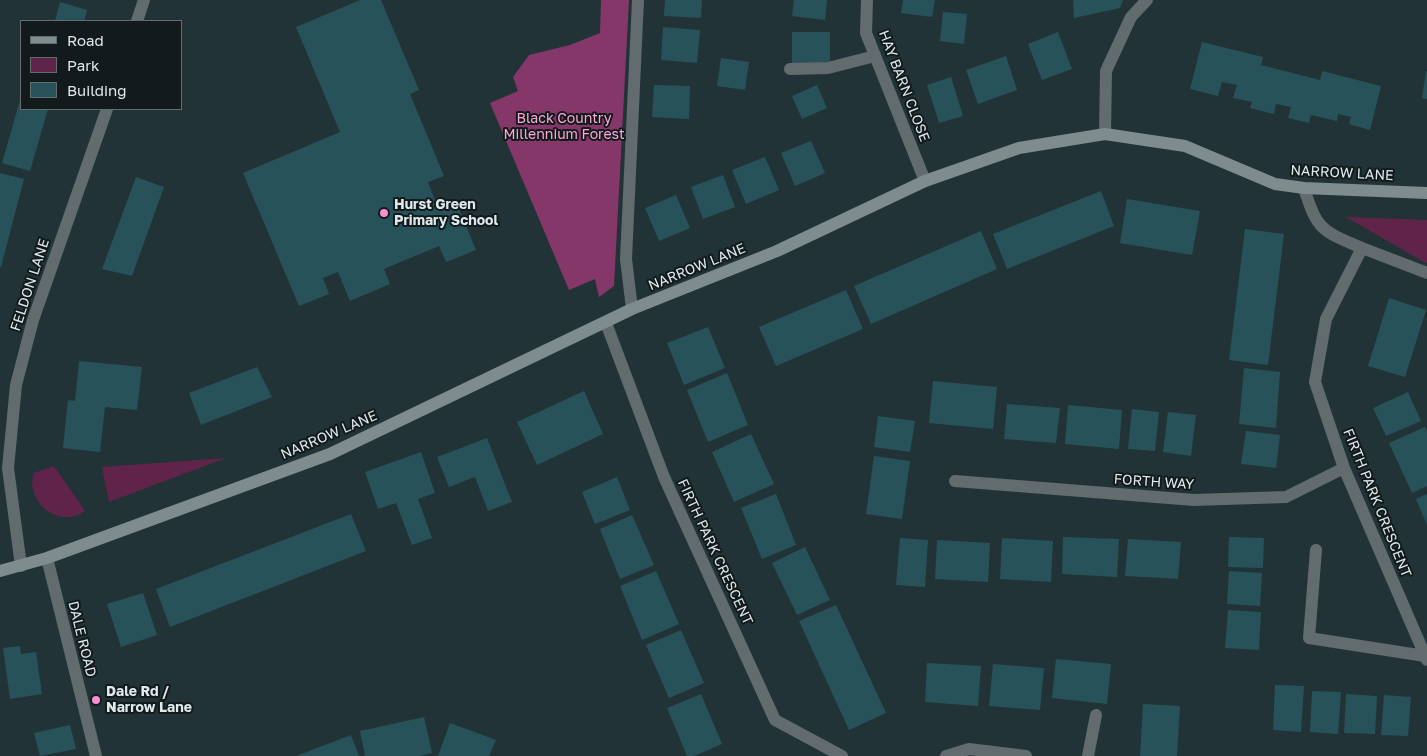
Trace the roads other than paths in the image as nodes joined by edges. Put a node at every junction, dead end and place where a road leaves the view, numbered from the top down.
1 (144, 0) edge
2 (638, 0) edge
3 (867, 0) edge
4 (1147, 0) edge
5 (137, 20) edge
6 (875, 56) junction
7 (790, 69) dead end
8 (107, 110) edge
9 (1105, 134) junction
10 (925, 181) junction
11 (1304, 188) junction
12 (1427, 193) edge
13 (1362, 248) junction
14 (1427, 273) edge
15 (632, 309) junction
16 (606, 323) junction
17 (1344, 468) junction
18 (956, 481) dead end
19 (1316, 550) dead end
20 (47, 558) junction
21 (21, 566) junction
22 (0, 571) edge
23 (1426, 658) edge
24 (1096, 715) dead end
25 (96, 756) edge
26 (842, 756) edge
27 (946, 756) edge
28 (1026, 756) edge
29 (1088, 756) edge

1 - 5 street
2 - 15 street
3 - 6 street, HAY BARN CLOSE
4 - 9 street
6 - 7 street
6 - 10 street, HAY BARN CLOSE
8 - 21 street, FELDON LANE
9 - 10 main road, NARROW LANE
9 - 11 main road, NARROW LANE
10 - 15 main road, NARROW LANE
11 - 12 main road, NARROW LANE
11 - 13 street
13 - 14 street
13 - 17 street, FIRTH PARK CRESCENT
15 - 16 main road, NARROW LANE
16 - 20 main road, NARROW LANE
16 - 26 street, FIRTH PARK CRESCENT
17 - 18 street, FORTH WAY
17 - 23 street, FIRTH PARK CRESCENT
19 - 23 street, FIRTH PARK CRESCENT
20 - 21 main road, NARROW LANE
20 - 25 street, DALE ROAD
21 - 22 main road, NARROW LANE
24 - 29 street
27 - 28 street

